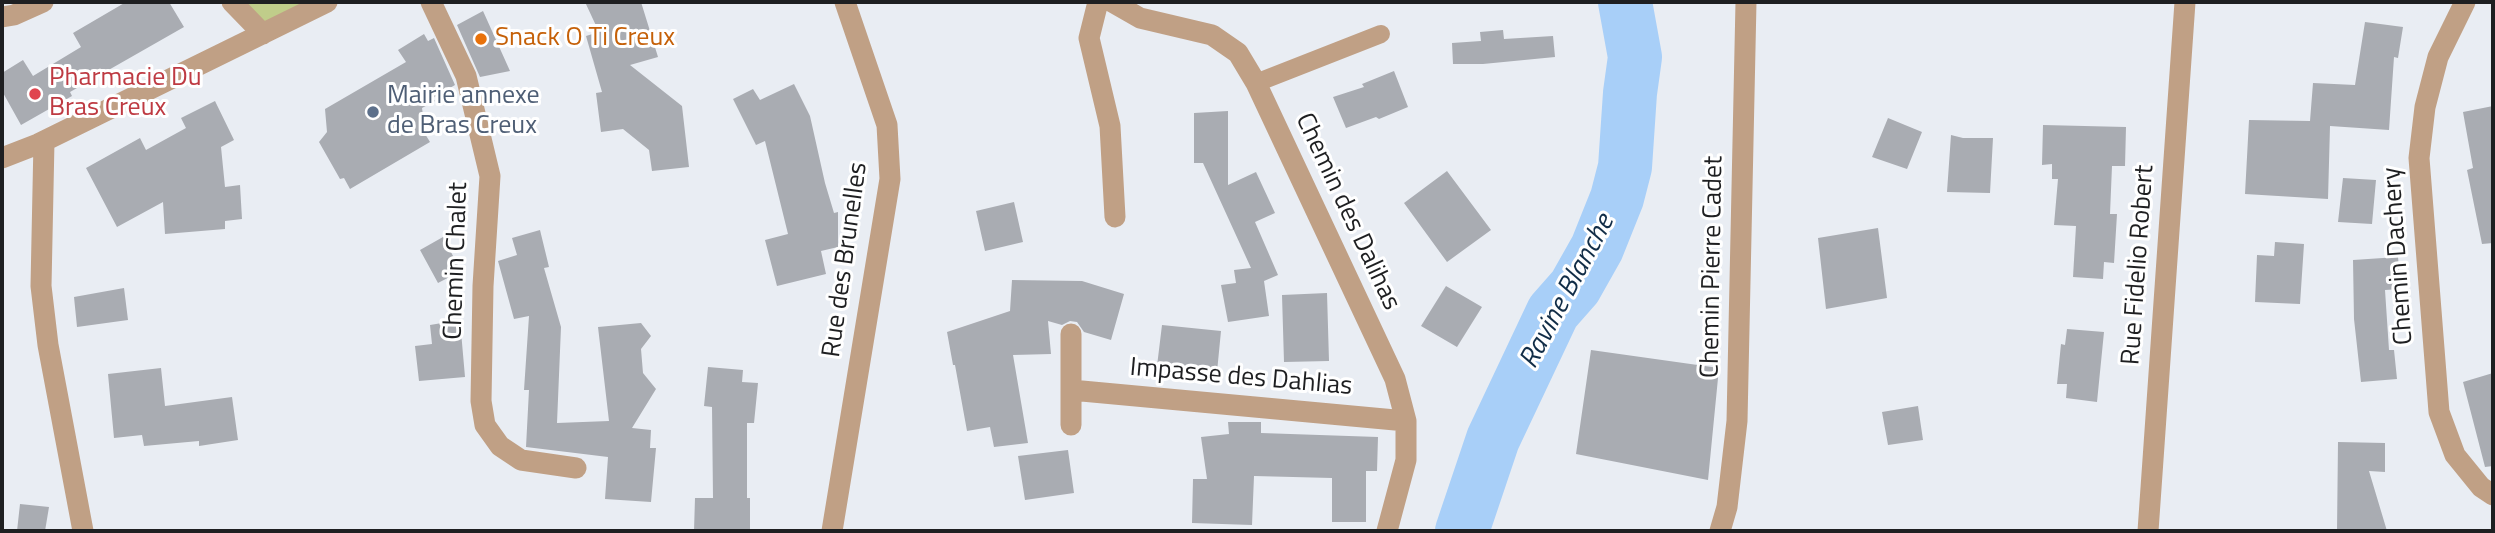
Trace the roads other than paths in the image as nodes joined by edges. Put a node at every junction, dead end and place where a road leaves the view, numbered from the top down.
1 (43, 2) edge
2 (232, 2) edge
3 (327, 2) edge
4 (431, 2) edge
5 (845, 2) edge
6 (1098, 2) edge
7 (1112, 2) edge
8 (1746, 2) edge
9 (2185, 2) edge
10 (2465, 2) edge
11 (2, 17) edge
12 (263, 34) junction
13 (1381, 34) dead end
14 (1256, 83) junction
15 (44, 141) junction
16 (2, 158) edge
17 (1115, 217) dead end
18 (1071, 334) dead end
19 (1071, 390) junction
20 (1406, 421) junction
21 (1071, 425) dead end
22 (576, 468) dead end
23 (2493, 495) edge
24 (83, 531) edge
25 (832, 531) edge
26 (1387, 531) edge
27 (1720, 531) edge
28 (2148, 531) edge

1 - 11 street
2 - 12 street
3 - 12 street
4 - 22 street, Chemin Chalet
5 - 25 street, Rue des Brunelles
6 - 17 street
7 - 14 street, Chemin des Dalihas
8 - 27 street, Chemin Pierre Cadet
9 - 28 street, Rue Fidelio Robert
10 - 23 street, Chemin Dachery
12 - 15 street
13 - 14 lane
14 - 20 street, Chemin des Dalihas
15 - 16 street
15 - 24 street
18 - 19 street
19 - 20 street, Impasse des Dahlias
19 - 21 street
20 - 26 street, Chemin des Dalihas

